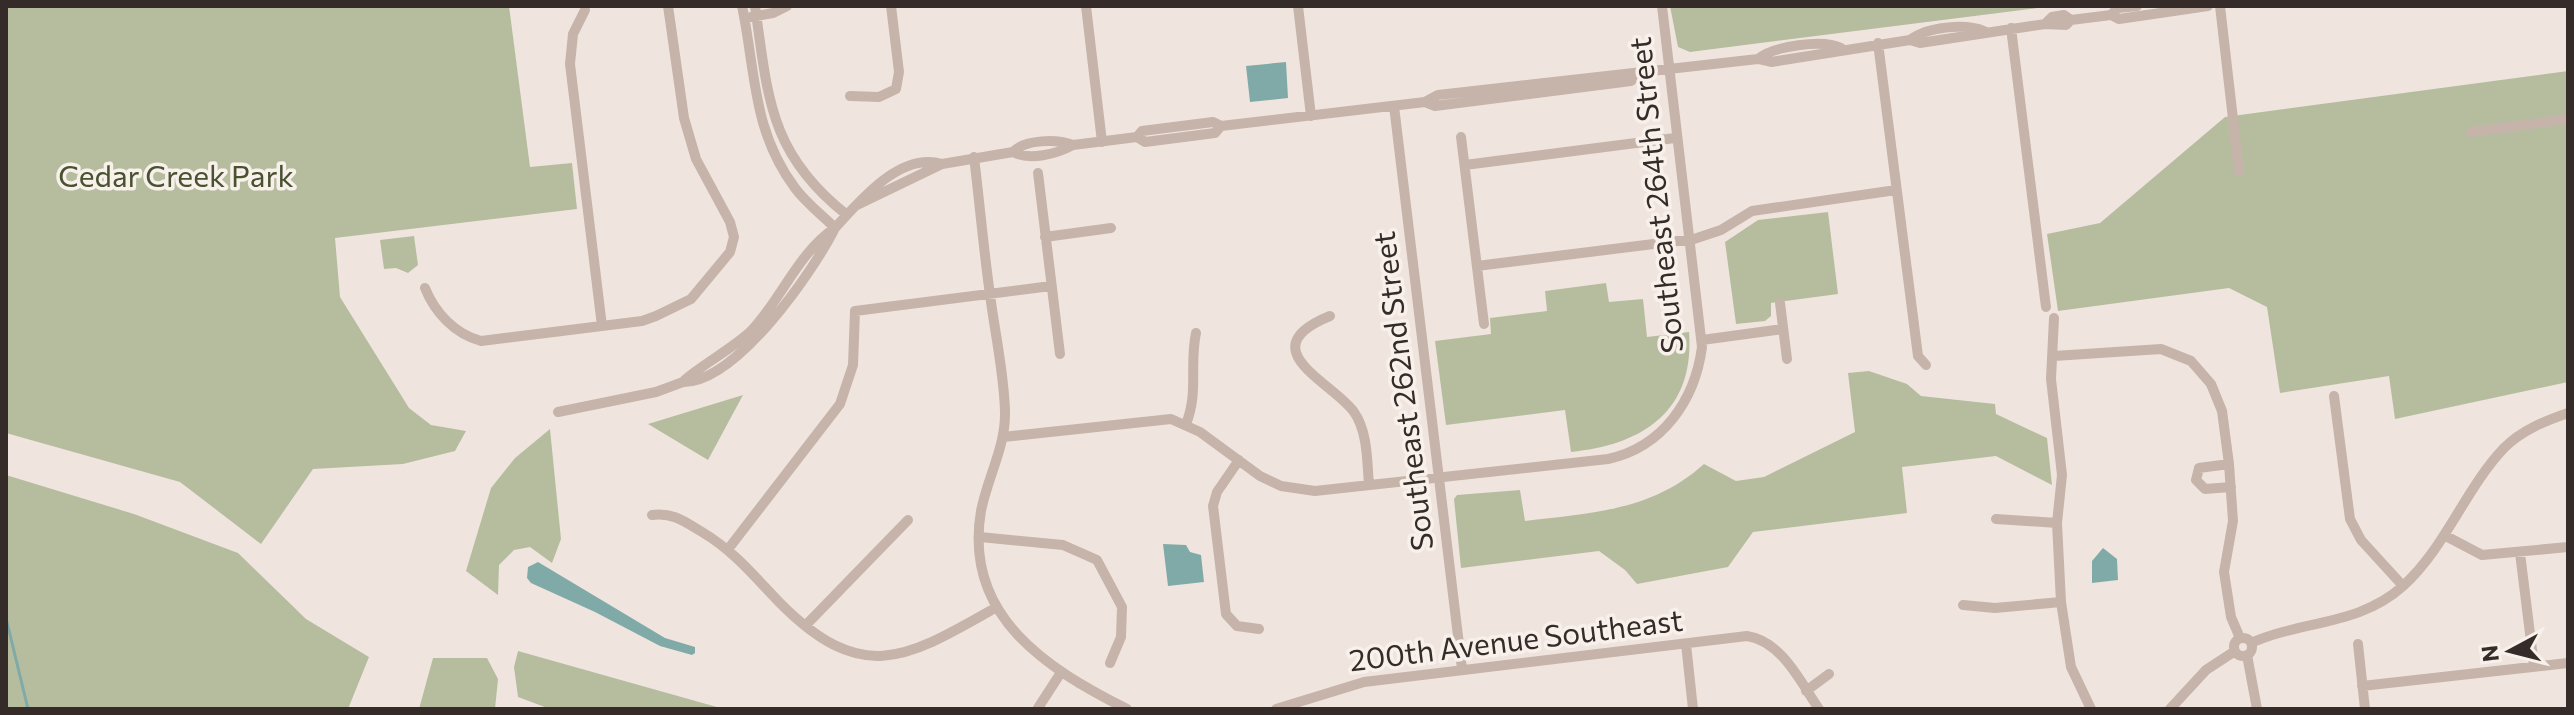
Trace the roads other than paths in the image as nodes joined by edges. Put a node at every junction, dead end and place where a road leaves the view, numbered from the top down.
1 (668, 6) edge
2 (742, 6) edge
3 (787, 6) edge
4 (891, 6) edge
5 (1086, 6) edge
6 (1298, 6) edge
7 (1662, 6) edge
8 (2137, 6) edge
9 (2208, 6) edge
10 (2220, 6) edge
11 (586, 7) edge
12 (756, 11) edge
13 (2111, 15) junction
14 (745, 18) junction
15 (2011, 28) junction
16 (1878, 43) junction
17 (1668, 71) junction
18 (850, 96) dead end
19 (1394, 106) junction
20 (1311, 116) junction
21 (2568, 119) edge
22 (2471, 132) dead end
23 (1461, 137) dead end
24 (1675, 138) junction
25 (1102, 142) junction
26 (974, 157) junction
27 (1465, 165) junction
28 (2239, 171) dead end
29 (1038, 173) dead end
30 (1896, 190) junction
31 (847, 215) junction
32 (835, 228) junction
33 (1111, 228) dead end
34 (1045, 237) junction
35 (1689, 240) junction
36 (1477, 266) junction
37 (1051, 286) junction
38 (425, 288) dead end
39 (990, 293) junction
40 (1780, 303) dead end
41 (2046, 307) dead end
42 (1330, 316) dead end
43 (2054, 318) dead end
44 (1484, 324) dead end
45 (602, 326) junction
46 (1783, 329) junction
47 (1196, 333) dead end
48 (1702, 340) junction
49 (1060, 354) dead end
50 (2054, 356) junction
51 (1787, 359) dead end
52 (1926, 365) dead end
53 (2334, 396) dead end
54 (558, 412) dead end
55 (2568, 413) edge
56 (1186, 424) junction
57 (1003, 437) junction
58 (1239, 460) junction
59 (2229, 464) junction
60 (1439, 478) junction
61 (1369, 485) junction
62 (2231, 487) junction
63 (652, 515) dead end
64 (1996, 519) dead end
65 (908, 520) dead end
66 (2057, 523) junction
67 (2444, 535) junction
68 (980, 537) junction
69 (2568, 547) edge
70 (729, 548) junction
71 (2520, 553) junction
72 (2403, 586) junction
73 (2061, 602) junction
74 (1963, 605) dead end
75 (997, 607) junction
76 (805, 626) junction
77 (1259, 629) dead end
78 (2245, 641) junction
79 (1686, 644) junction
80 (2358, 644) dead end
81 (2235, 651) junction
82 (2247, 655) junction
83 (1110, 663) dead end
84 (2568, 663) edge
85 (2534, 666) junction
86 (1462, 669) junction
87 (1060, 674) junction
88 (1829, 674) dead end
89 (2362, 686) junction
90 (1806, 691) junction
91 (1038, 708) edge
92 (1127, 709) edge
93 (1276, 709) edge
94 (1693, 709) edge
95 (1819, 709) edge
96 (2091, 709) edge
97 (2170, 709) edge
98 (2257, 709) edge
99 (2365, 709) edge

1 - 45 street
2 - 14 street
3 - 12 street
4 - 18 street
5 - 25 street
6 - 20 street
7 - 17 street, Southeast 264th Street
8 - 13 street
9 - 13 street
10 - 28 street
11 - 45 street
12 - 14 street
12 - 31 street
13 - 15 street
14 - 32 street
15 - 16 street
15 - 41 street
16 - 17 street
16 - 30 street
17 - 19 street
17 - 24 street, Southeast 264th Street
19 - 20 street
19 - 60 street, Southeast 262nd Street
20 - 25 street
21 - 22 street
23 - 27 street
24 - 27 street
24 - 35 street, Southeast 264th Street
25 - 26 street
26 - 31 street
26 - 39 street
27 - 36 street
29 - 34 street
30 - 35 street
30 - 52 street
31 - 32 street
32 - 54 street
33 - 34 street
34 - 37 street
35 - 36 street
35 - 48 street, Southeast 264th Street
36 - 44 street
37 - 39 street
37 - 49 street
38 - 45 street
39 - 57 street
39 - 70 street
40 - 46 street
42 - 61 street
43 - 50 street
46 - 48 street
46 - 51 street
47 - 56 street
48 - 60 street, Southeast 264th Street
50 - 59 street
50 - 66 street
53 - 72 street
55 - 67 street
56 - 57 street
56 - 58 street
57 - 68 street
58 - 61 street
58 - 77 street
59 - 62 street
59 - 62 street
60 - 61 street
60 - 86 street, Southeast 262nd Street
62 - 78 street
63 - 70 street
64 - 66 street
65 - 76 street
66 - 73 street
67 - 71 street
67 - 72 street
68 - 75 street
68 - 83 street
69 - 71 street
70 - 76 street
71 - 85 street
72 - 78 street
73 - 74 street
73 - 96 street
75 - 76 street
75 - 87 street
78 - 81 street
78 - 82 street
79 - 86 street, 200th Avenue Southeast
79 - 90 street, 200th Avenue Southeast
79 - 94 street
80 - 89 street
81 - 82 street
81 - 97 street
82 - 98 street
84 - 85 street
85 - 89 street
86 - 93 street, 200th Avenue Southeast
87 - 91 street
87 - 92 street
88 - 90 street
89 - 99 street
90 - 95 street

